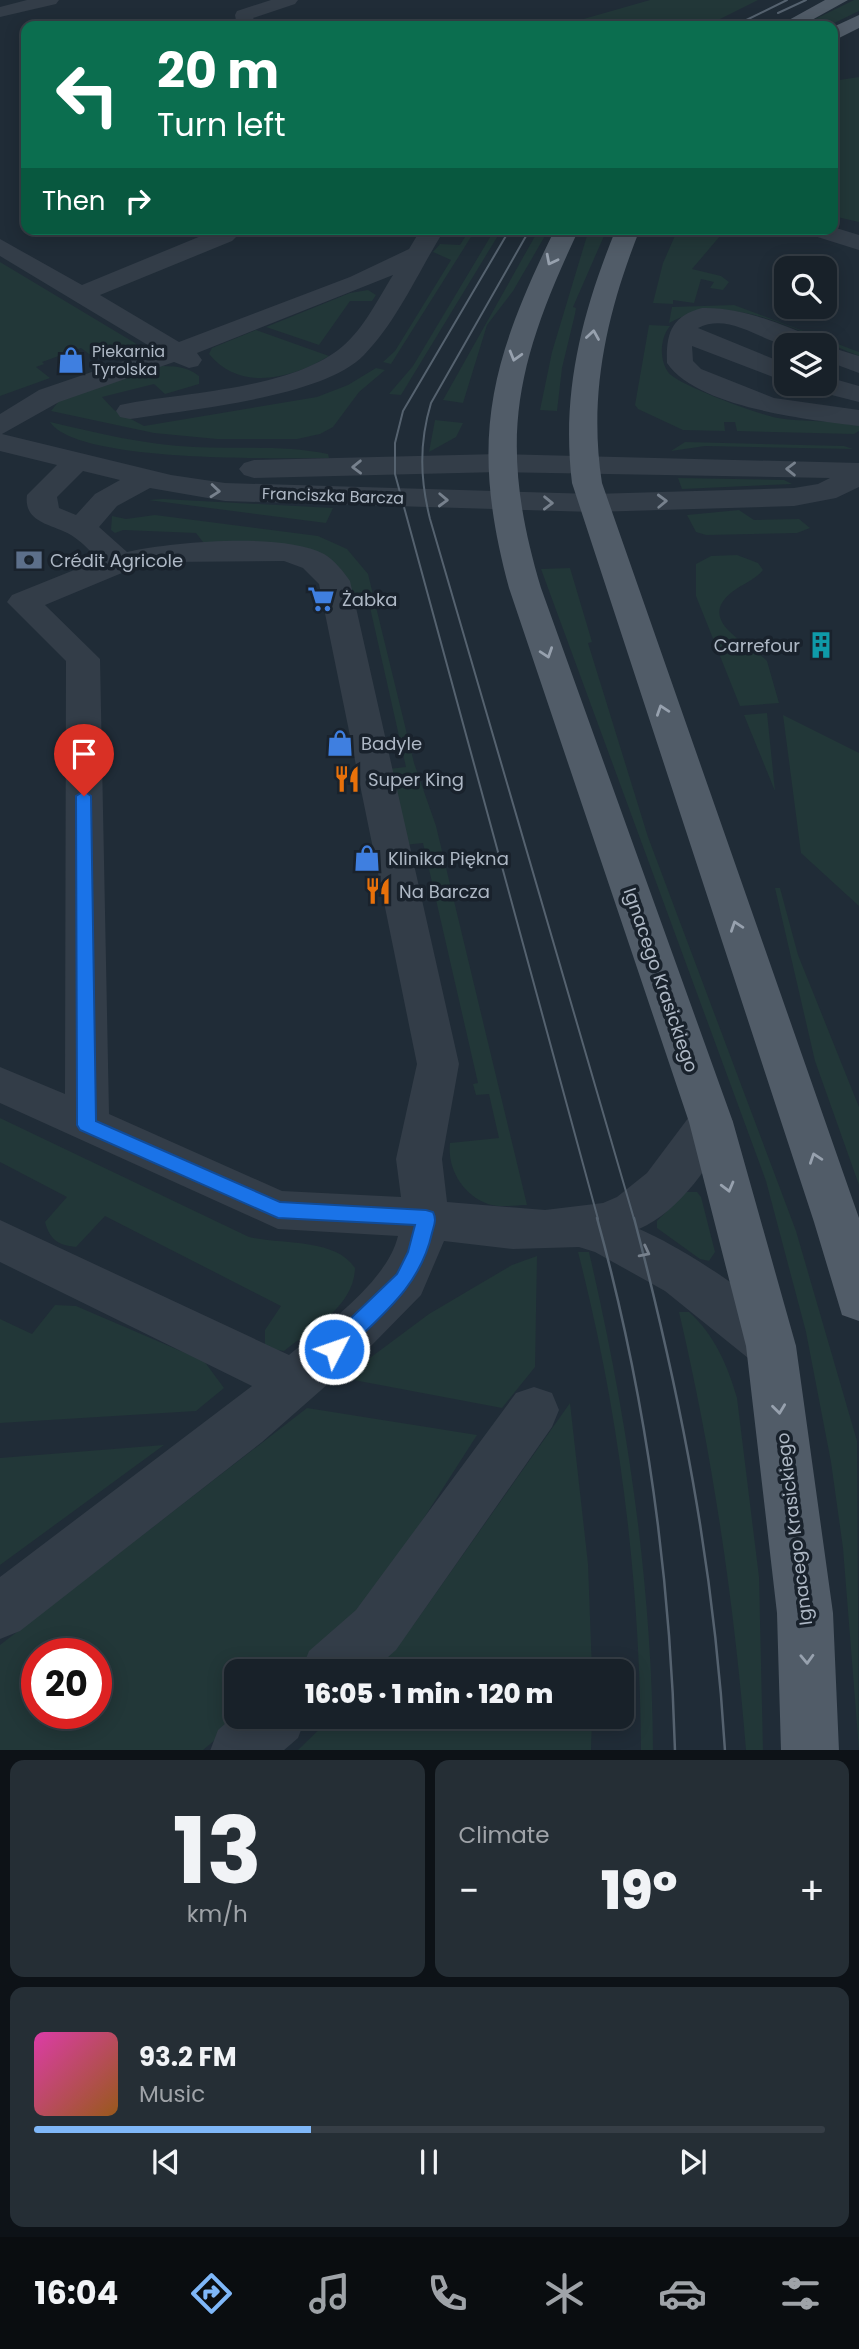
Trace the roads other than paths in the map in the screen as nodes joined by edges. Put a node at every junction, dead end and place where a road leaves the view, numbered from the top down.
1 (50, 0) edge
2 (289, 0) edge
3 (839, 0) edge
4 (0, 12) edge
5 (243, 21) edge
6 (797, 21) edge
7 (859, 21) edge
8 (838, 32) edge
9 (225, 235) edge
10 (429, 235) edge
11 (563, 235) edge
12 (626, 235) edge
13 (834, 235) edge
14 (859, 243) edge
15 (0, 246) edge
16 (417, 254) junction
17 (78, 295) junction
18 (681, 332) junction
19 (777, 333) edge
20 (720, 348) junction
21 (177, 352) junction
22 (837, 356) edge
23 (757, 362) junction
24 (859, 365) edge
25 (774, 369) edge
26 (837, 388) edge
27 (726, 389) junction
28 (238, 391) junction
29 (859, 394) edge
30 (807, 396) edge
31 (773, 407) junction
32 (131, 411) dead end
33 (813, 413) junction
34 (859, 418) edge
35 (0, 426) edge
36 (0, 442) edge
37 (77, 461) junction
38 (499, 463) junction
39 (583, 465) junction
40 (859, 473) edge
41 (146, 478) junction
42 (502, 502) junction
43 (593, 503) junction
44 (81, 528) junction
45 (120, 563) junction
46 (11, 607) edge
47 (0, 1084) edge
48 (711, 1122) junction
49 (87, 1125) junction
50 (426, 1218) junction
51 (581, 1228) junction
52 (0, 1240) edge
53 (859, 1300) edge
54 (771, 1346) junction
55 (294, 1382) junction
56 (534, 1409) dead end
57 (0, 1611) edge
58 (343, 1659) edge
59 (264, 1729) edge
60 (240, 1750) edge
61 (810, 1750) edge

1 - 4 street
2 - 5 street
3 - 6 main road
7 - 8 main road
9 - 17 street
10 - 16 street
11 -> 38 main road, Ignacego Krasickiego
39 -> 12 main road
13 - 14 street
15 - 17 street
16 - 21 street
16 - 28 street
17 - 21 street
18 - 19 street
18 - 20 street
18 - 27 street
20 - 23 street
20 - 27 street
21 - 28 street
21 - 35 street
22 - 24 street
23 - 25 street
23 - 31 street
26 - 29 street
27 - 31 street
28 - 32 street
30 - 33 street
31 - 33 street
33 - 34 street
36 - 37 street, Franciszka Barcza
38 -> 37 street, Franciszka Barcza
37 - 41 street, Franciszka Barcza
37 - 44 street
38 - 39 street, Franciszka Barcza
38 - 42 main road, Ignacego Krasickiego
40 -> 39 street, Franciszka Barcza
39 - 43 main road
43 -> 40 street, Franciszka Barcza
41 -> 42 street, Franciszka Barcza
41 - 44 street
42 -> 43 street, Franciszka Barcza
42 -> 48 main road, Ignacego Krasickiego
53 -> 43 main road
44 - 45 street
45 - 46 street
45 - 50 street
46 - 49 street
47 - 49 street
48 - 51 street
48 -> 54 main road, Ignacego Krasickiego
49 - 50 street
50 - 51 street
50 - 55 street
51 -> 54 street
52 - 55 street
54 -> 61 main road, Ignacego Krasickiego
55 - 57 street
56 - 58 street
59 - 60 street

